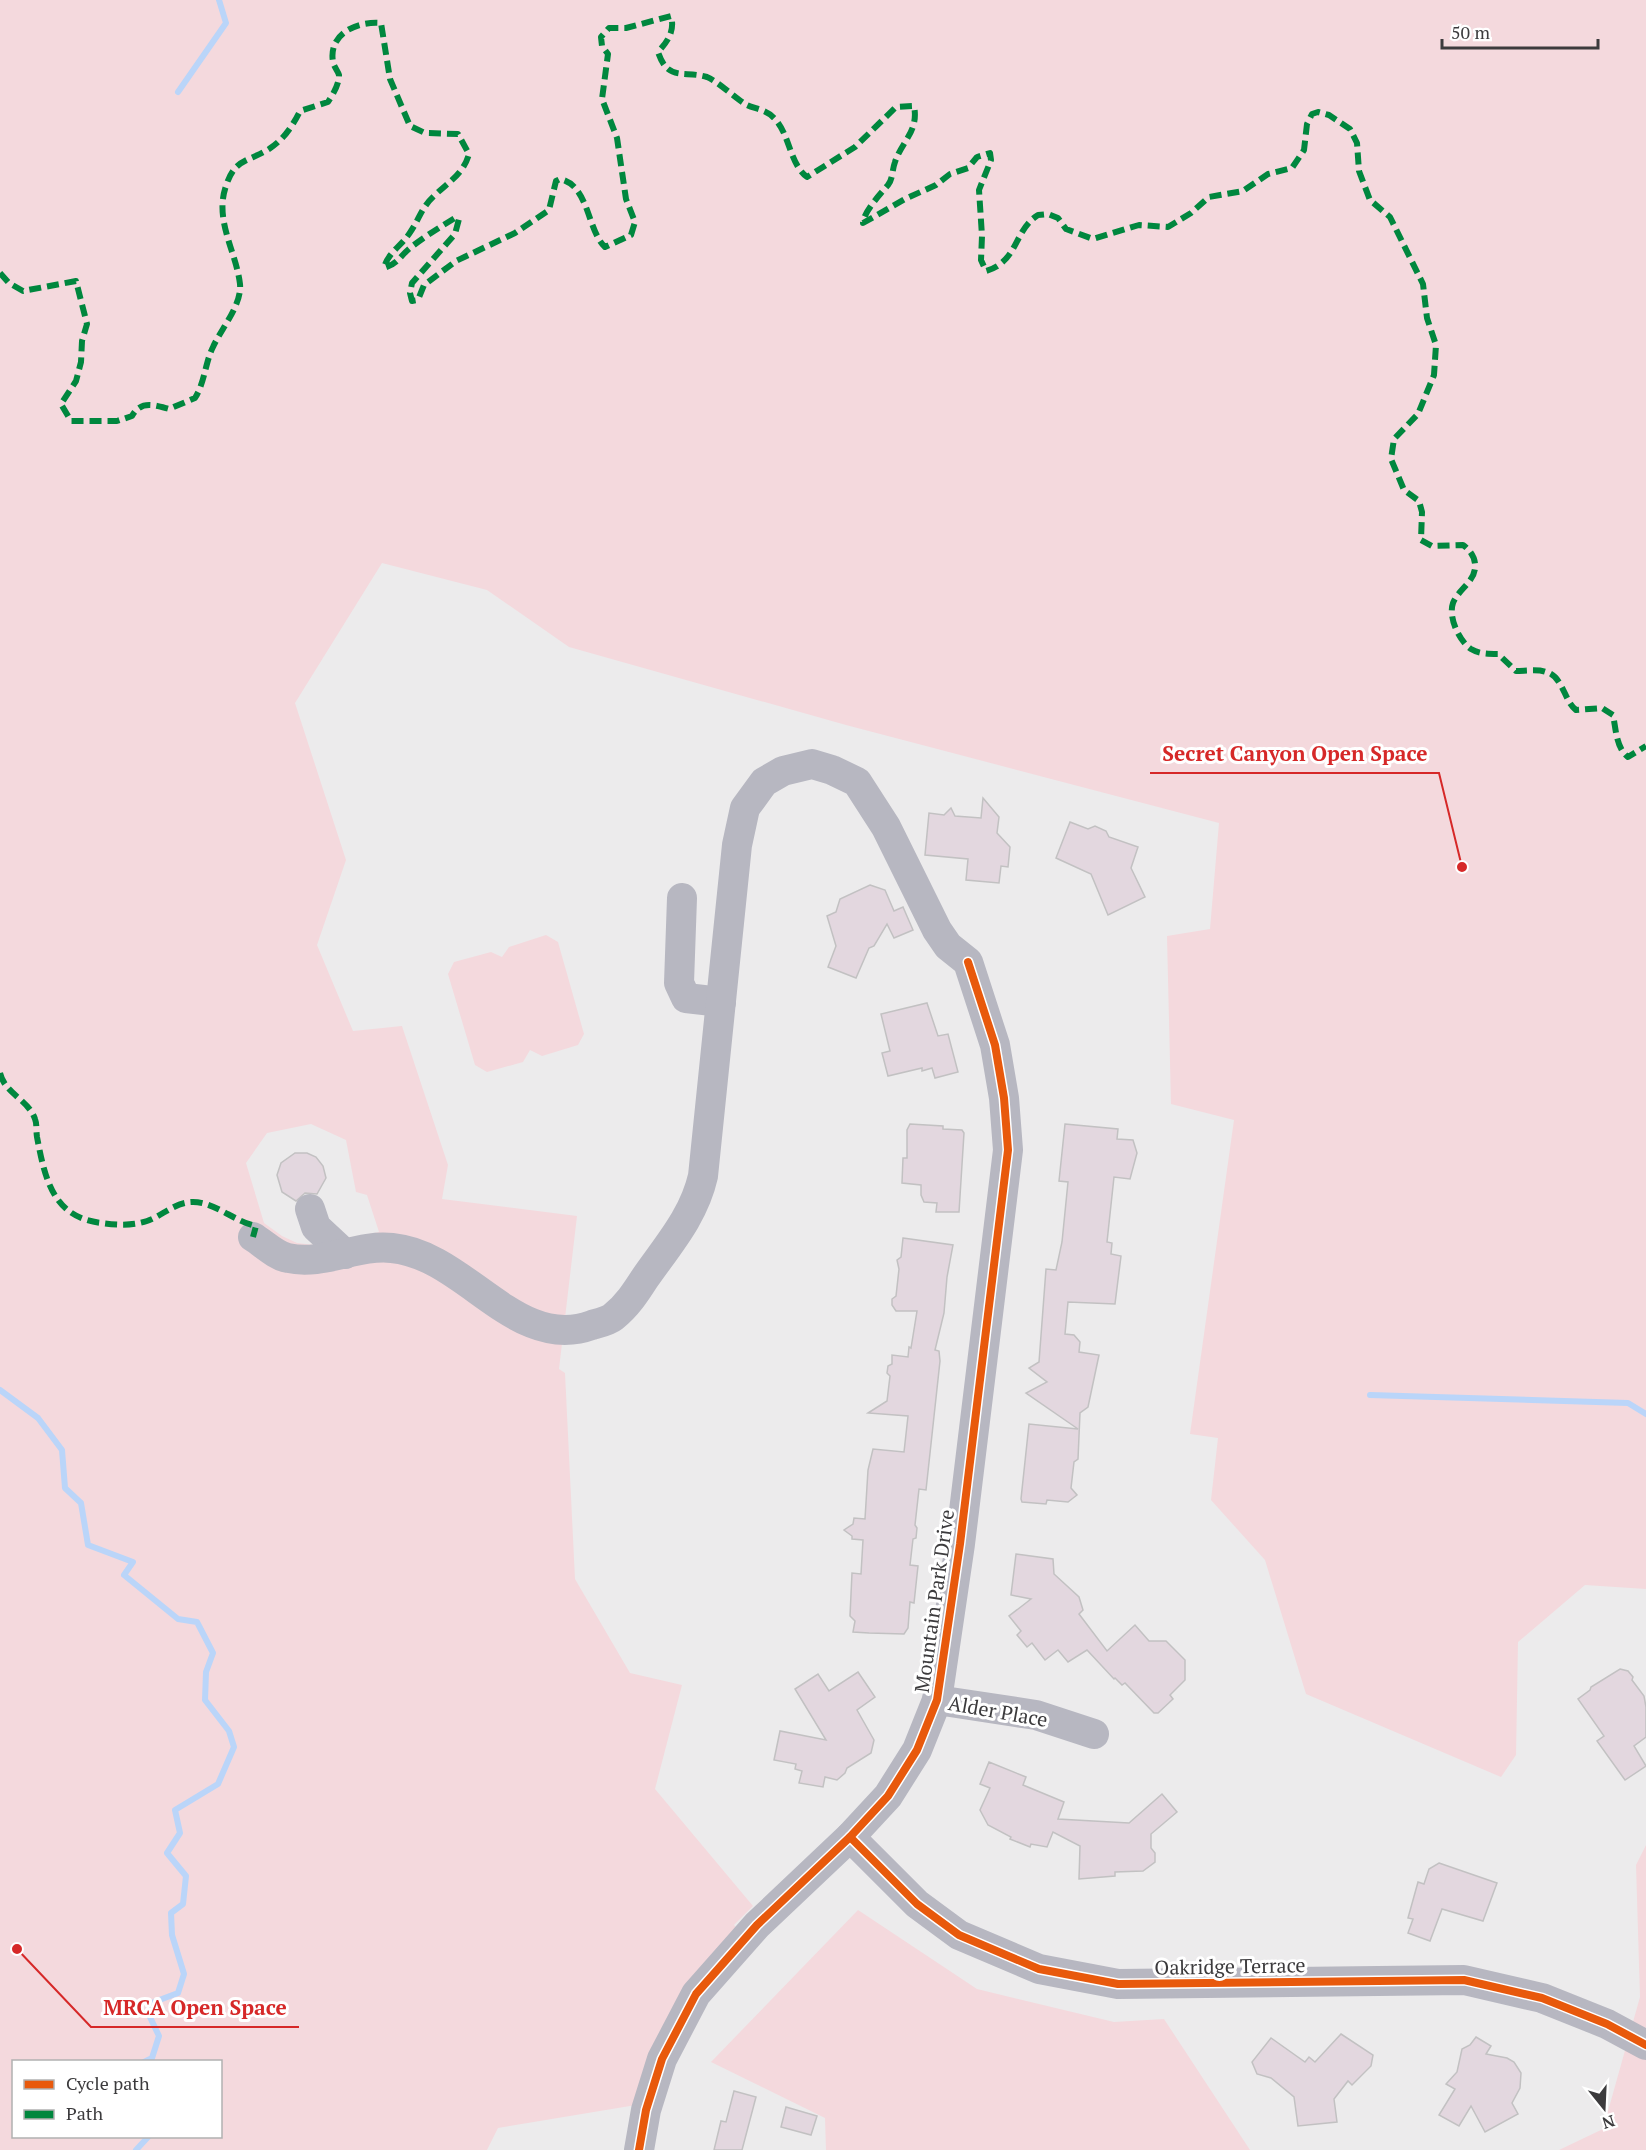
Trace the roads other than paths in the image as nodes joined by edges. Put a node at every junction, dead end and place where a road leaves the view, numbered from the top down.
1 (682, 898) dead end
2 (721, 1002) junction
3 (310, 1209) dead end
4 (253, 1237) dead end
5 (345, 1254) junction
6 (937, 1700) junction
7 (1094, 1734) dead end
8 (850, 1837) junction
9 (1646, 2045) edge
10 (639, 2150) edge

1 - 2 street
2 - 5 street
2 - 6 street, Mountain Park Drive
3 - 5 street
4 - 5 street
6 - 7 street, Alder Place
6 - 8 street, Mountain Park Drive
8 - 9 street, Oakridge Terrace
8 - 10 street, Mountain Park Drive

